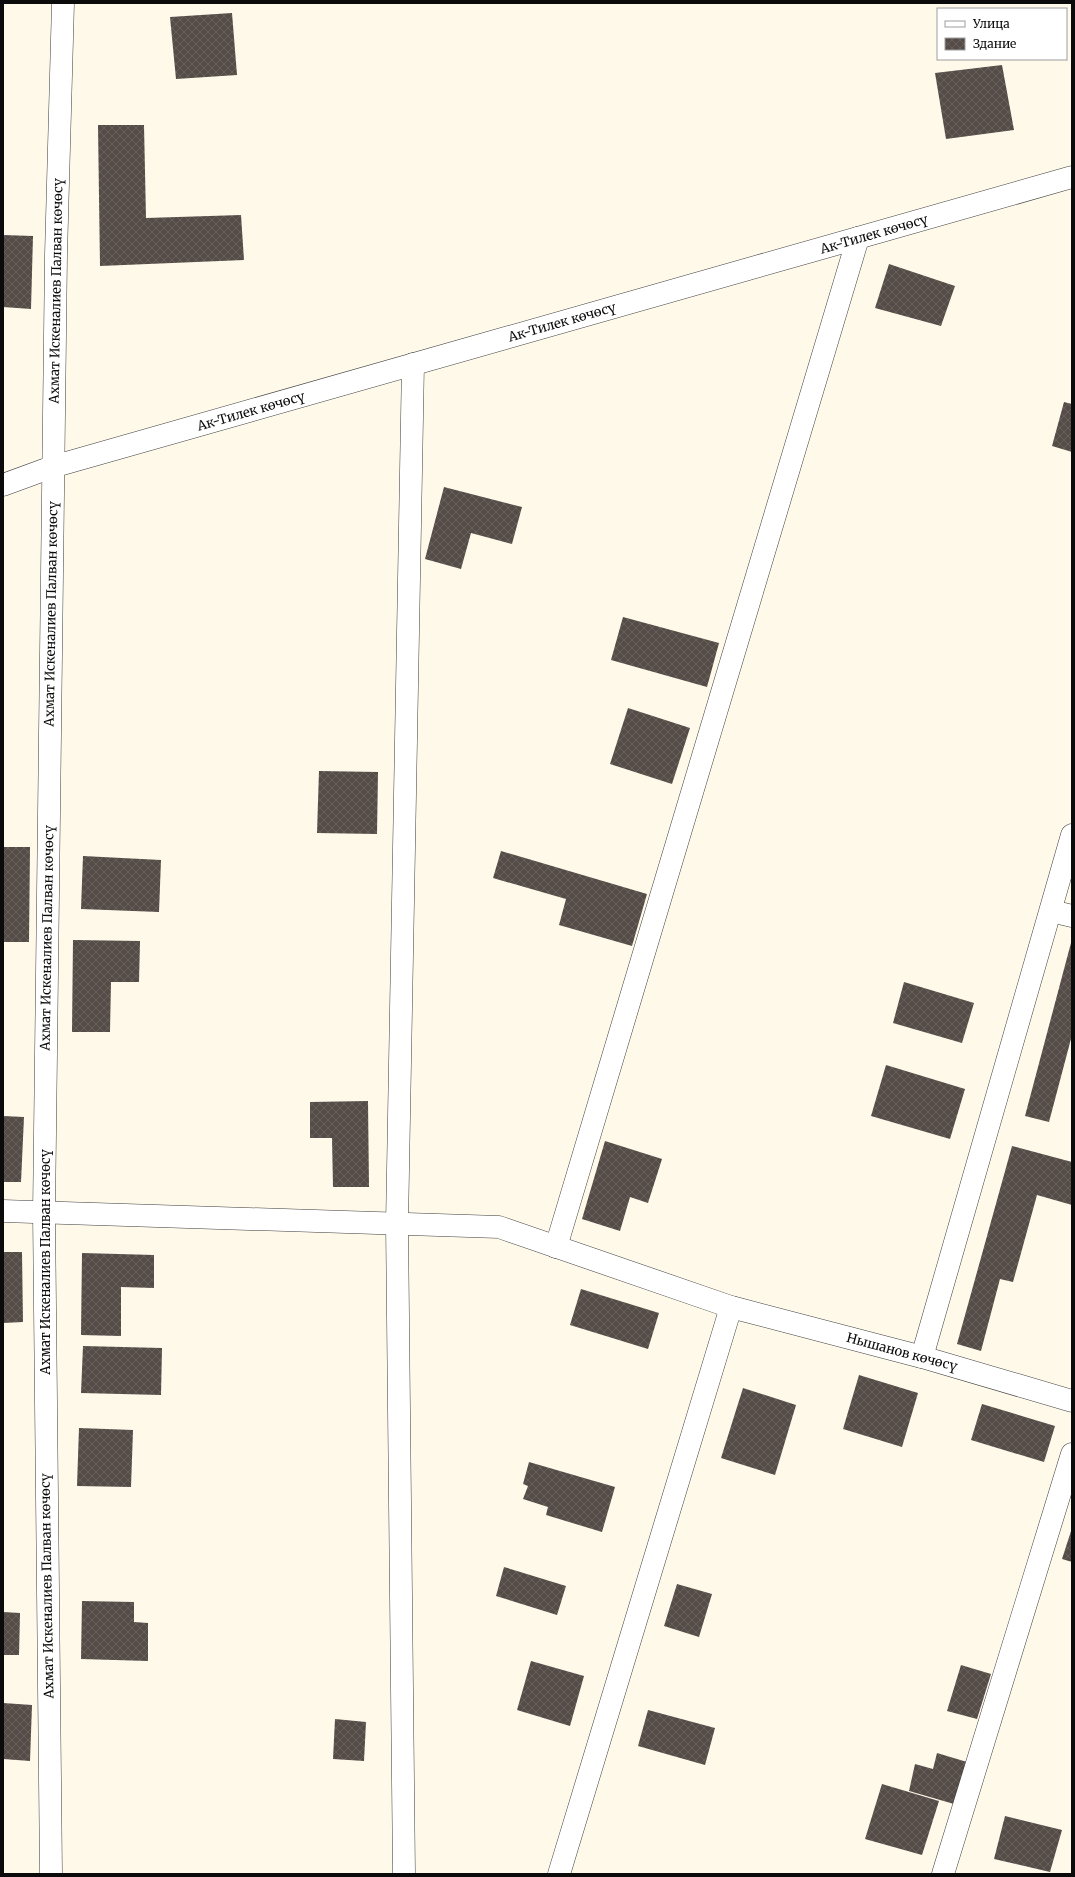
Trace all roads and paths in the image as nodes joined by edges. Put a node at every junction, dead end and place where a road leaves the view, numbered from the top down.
1 (63, 3) edge
2 (1072, 177) edge
3 (858, 238) junction
4 (413, 364) junction
5 (52, 467) junction
6 (3, 485) edge
7 (1072, 835) edge
8 (1062, 913) edge
9 (3, 1211) edge
10 (44, 1213) junction
11 (397, 1224) junction
12 (556, 1247) junction
13 (731, 1307) junction
14 (922, 1357) junction
15 (1072, 1401) edge
16 (1072, 1454) edge
17 (564, 1873) edge
18 (51, 1874) edge
19 (404, 1874) edge
20 (943, 1874) edge

1 - 5 street, Ахмат Искеналиев Палван көчөсү
2 - 3 street, Ак-Тилек көчөсү
3 - 4 street, Ак-Тилек көчөсү
3 - 12 street
4 - 5 street, Ак-Тилек көчөсү
4 - 11 street
5 - 6 street, Ак-Тилек көчөсү
5 - 10 street, Ахмат Искеналиев Палван көчөсү
7 - 8 street
8 - 14 street
9 - 10 street, Нышанов көчөсү
10 - 11 street, Нышанов көчөсү
10 - 18 street, Ахмат Искеналиев Палван көчөсү
11 - 12 street, Нышанов көчөсү
11 - 19 street
12 - 13 street, Нышанов көчөсү
13 - 14 street, Нышанов көчөсү
13 - 17 street
14 - 15 street, Нышанов көчөсү
16 - 20 street

